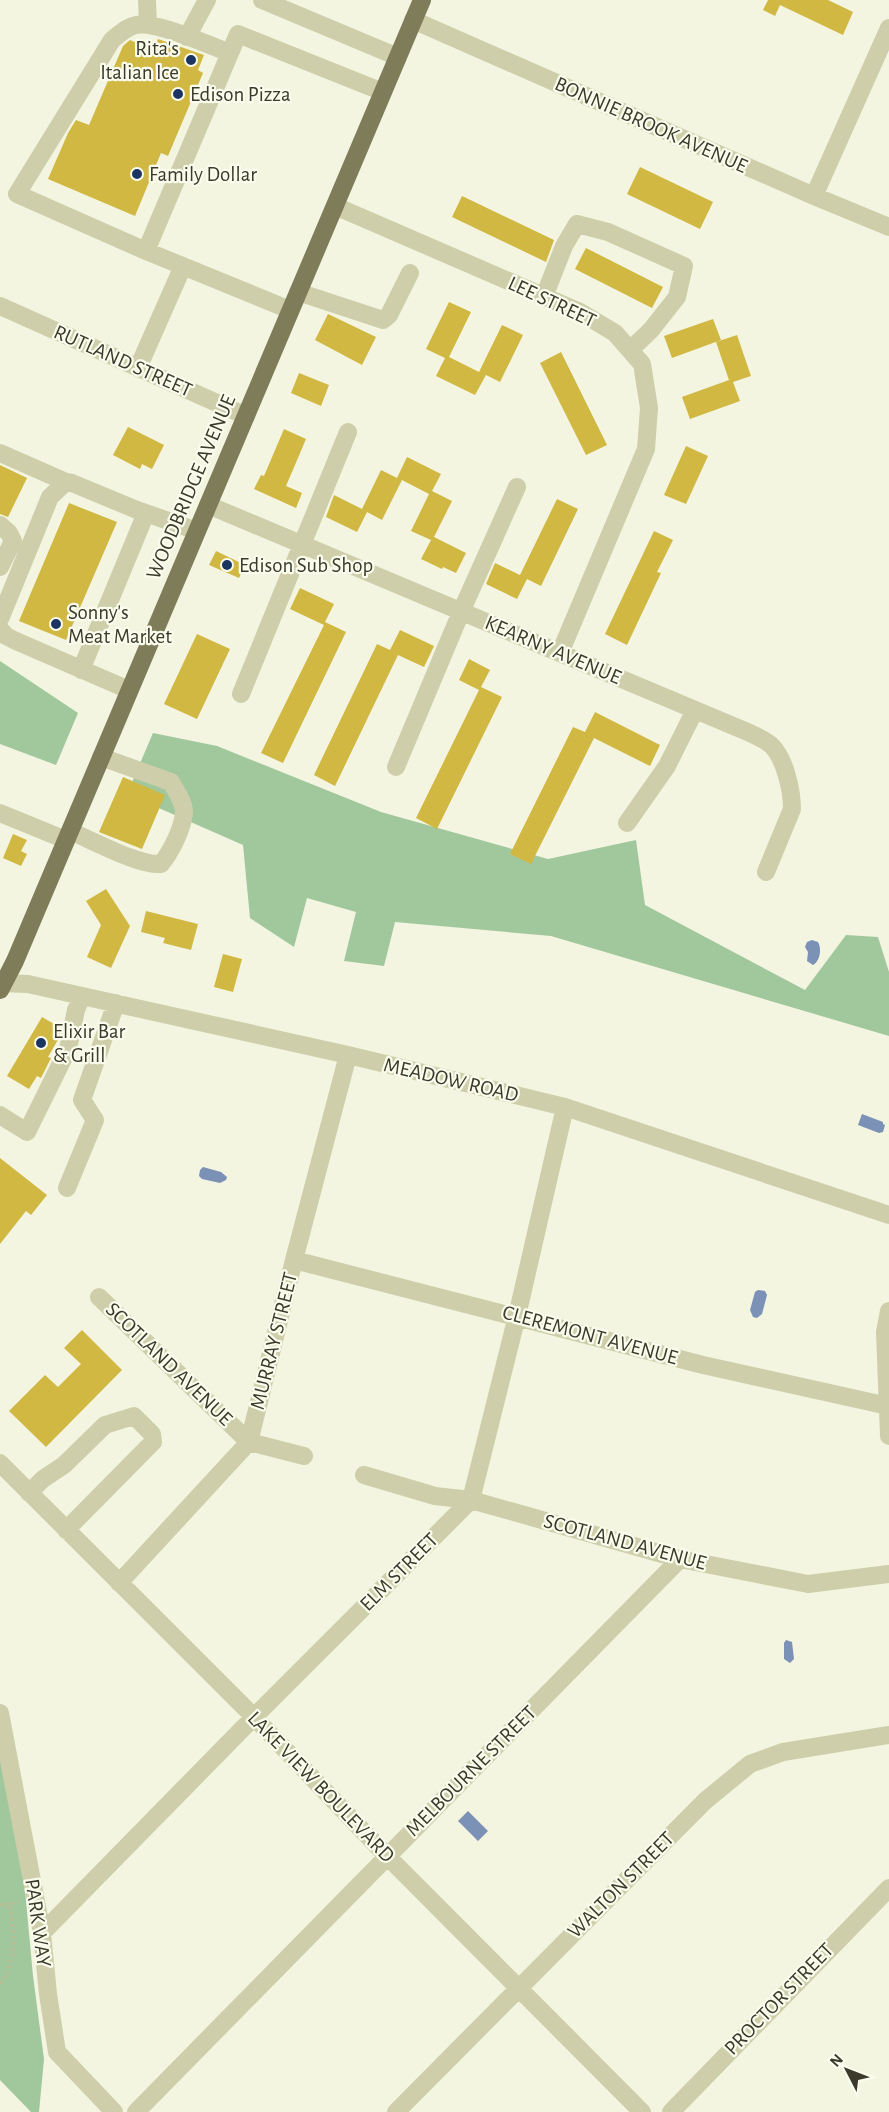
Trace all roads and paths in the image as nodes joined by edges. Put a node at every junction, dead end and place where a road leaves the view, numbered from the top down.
1 (147, 0) edge
2 (207, 0) edge
3 (262, 0) edge
4 (422, 0) edge
5 (413, 20) junction
6 (148, 25) junction
7 (889, 28) edge
8 (187, 37) junction
9 (230, 53) junction
10 (398, 57) junction
11 (383, 92) junction
12 (814, 196) junction
13 (334, 206) junction
14 (889, 227) edge
15 (146, 251) junction
16 (183, 266) junction
17 (410, 273) dead end
18 (298, 292) junction
19 (544, 297) junction
20 (0, 306) edge
21 (290, 310) junction
22 (630, 350) junction
23 (138, 368) junction
24 (246, 416) junction
25 (348, 432) dead end
26 (0, 453) edge
27 (66, 482) junction
28 (517, 487) dead end
29 (208, 505) junction
30 (146, 513) junction
31 (0, 525) edge
32 (197, 531) junction
33 (301, 544) junction
34 (0, 567) edge
35 (8, 574) edge
36 (461, 612) junction
37 (0, 619) edge
38 (0, 628) edge
39 (560, 653) junction
40 (81, 670) junction
41 (129, 690) junction
42 (241, 694) dead end
43 (695, 710) junction
44 (101, 757) junction
45 (396, 767) dead end
46 (0, 813) edge
47 (627, 823) dead end
48 (68, 835) junction
49 (766, 872) dead end
50 (1, 986) edge
51 (82, 996) junction
52 (116, 1003) junction
53 (348, 1055) junction
54 (565, 1107) junction
55 (0, 1115) edge
56 (67, 1188) dead end
57 (889, 1215) edge
58 (294, 1260) junction
59 (99, 1297) dead end
60 (889, 1311) edge
61 (517, 1316) junction
62 (888, 1406) edge
63 (889, 1436) edge
64 (249, 1442) junction
65 (304, 1456) dead end
66 (0, 1463) edge
67 (364, 1475) dead end
68 (7, 1483) edge
69 (30, 1493) junction
70 (471, 1500) junction
71 (66, 1530) junction
72 (680, 1559) junction
73 (889, 1574) edge
74 (119, 1582) junction
75 (0, 1713) edge
76 (254, 1717) junction
77 (889, 1735) edge
78 (387, 1856) junction
79 (889, 1888) edge
80 (27, 1902) dead end
81 (9, 1903) junction
82 (0, 1905) edge
83 (42, 1933) junction
84 (0, 1984) edge
85 (518, 1989) junction
86 (114, 2112) edge
87 (136, 2112) edge
88 (396, 2112) edge
89 (642, 2112) edge
90 (671, 2112) edge

1 - 6 street
2 - 8 street
3 - 10 street
4 - 5 main road, WOODBRIDGE AVENUE
5 - 10 main road, WOODBRIDGE AVENUE
5 - 12 street, BONNIE BROOK AVENUE
6 - 8 street
6 - 15 street
7 - 12 street
8 - 9 street
9 - 11 street
9 - 15 street
10 - 11 main road, WOODBRIDGE AVENUE
11 - 13 main road, WOODBRIDGE AVENUE
12 - 14 street, BONNIE BROOK AVENUE
13 - 18 main road, WOODBRIDGE AVENUE
13 - 19 street, LEE STREET
15 - 16 street
16 - 21 street
16 - 23 street
17 - 18 street
18 - 21 main road, WOODBRIDGE AVENUE
19 - 22 street, LEE STREET
19 - 22 street
20 - 23 street, RUTLAND STREET
21 - 24 main road, WOODBRIDGE AVENUE
22 - 39 street, LEE STREET
23 - 24 street, RUTLAND STREET
24 - 29 main road, WOODBRIDGE AVENUE
25 - 33 street
26 - 27 street
27 - 30 street
27 - 35 street
28 - 36 street
29 - 32 main road, WOODBRIDGE AVENUE
29 - 33 street, KEARNY AVENUE
30 - 32 street
30 - 40 street
31 - 34 street
32 - 41 main road, WOODBRIDGE AVENUE
33 - 36 street, KEARNY AVENUE
33 - 42 street
35 - 37 street
36 - 39 street, KEARNY AVENUE
36 - 45 street
38 - 40 street
39 - 43 street, KEARNY AVENUE
40 - 41 street
41 - 44 main road, WOODBRIDGE AVENUE
43 - 47 street
43 - 49 street, KEARNY AVENUE
44 - 48 main road, WOODBRIDGE AVENUE
44 - 48 street
46 - 48 street
48 - 50 main road, WOODBRIDGE AVENUE
50 - 51 street, MEADOW ROAD
51 - 52 street, MEADOW ROAD
51 - 55 street
52 - 53 street, MEADOW ROAD
52 - 56 street
53 - 54 street, MEADOW ROAD
53 - 58 street, MURRAY STREET
54 - 57 street, MEADOW ROAD
54 - 61 street
58 - 61 street, CLEREMONT AVENUE
58 - 64 street, MURRAY STREET
59 - 64 street, SCOTLAND AVENUE
60 - 62 street
61 - 62 street, CLEREMONT AVENUE
61 - 70 street
62 - 63 street
64 - 65 street, SCOTLAND AVENUE
64 - 74 street, MURRAY STREET
66 - 68 street, LAKE VIEW BOULEVARD
67 - 70 street, SCOTLAND AVENUE
68 - 69 street, LAKE VIEW BOULEVARD
69 - 71 street, LAKE VIEW BOULEVARD
69 - 71 street
70 - 72 street, SCOTLAND AVENUE
70 - 76 street, ELM STREET
71 - 74 street, LAKE VIEW BOULEVARD
72 - 73 street, SCOTLAND AVENUE
72 - 78 street, MELBOURNE STREET
74 - 76 street, LAKE VIEW BOULEVARD
75 - 83 street, PARK WAY
76 - 78 street, LAKE VIEW BOULEVARD
76 - 83 street, ELM STREET
77 - 85 street, WALTON STREET
78 - 85 street, LAKE VIEW BOULEVARD
78 - 87 street, MELBOURNE STREET
79 - 90 street, PROCTOR STREET
80 - 81 path
81 - 82 path
81 - 84 path
83 - 86 street, PARK WAY
85 - 88 street, WALTON STREET
85 - 89 street, LAKE VIEW BOULEVARD

